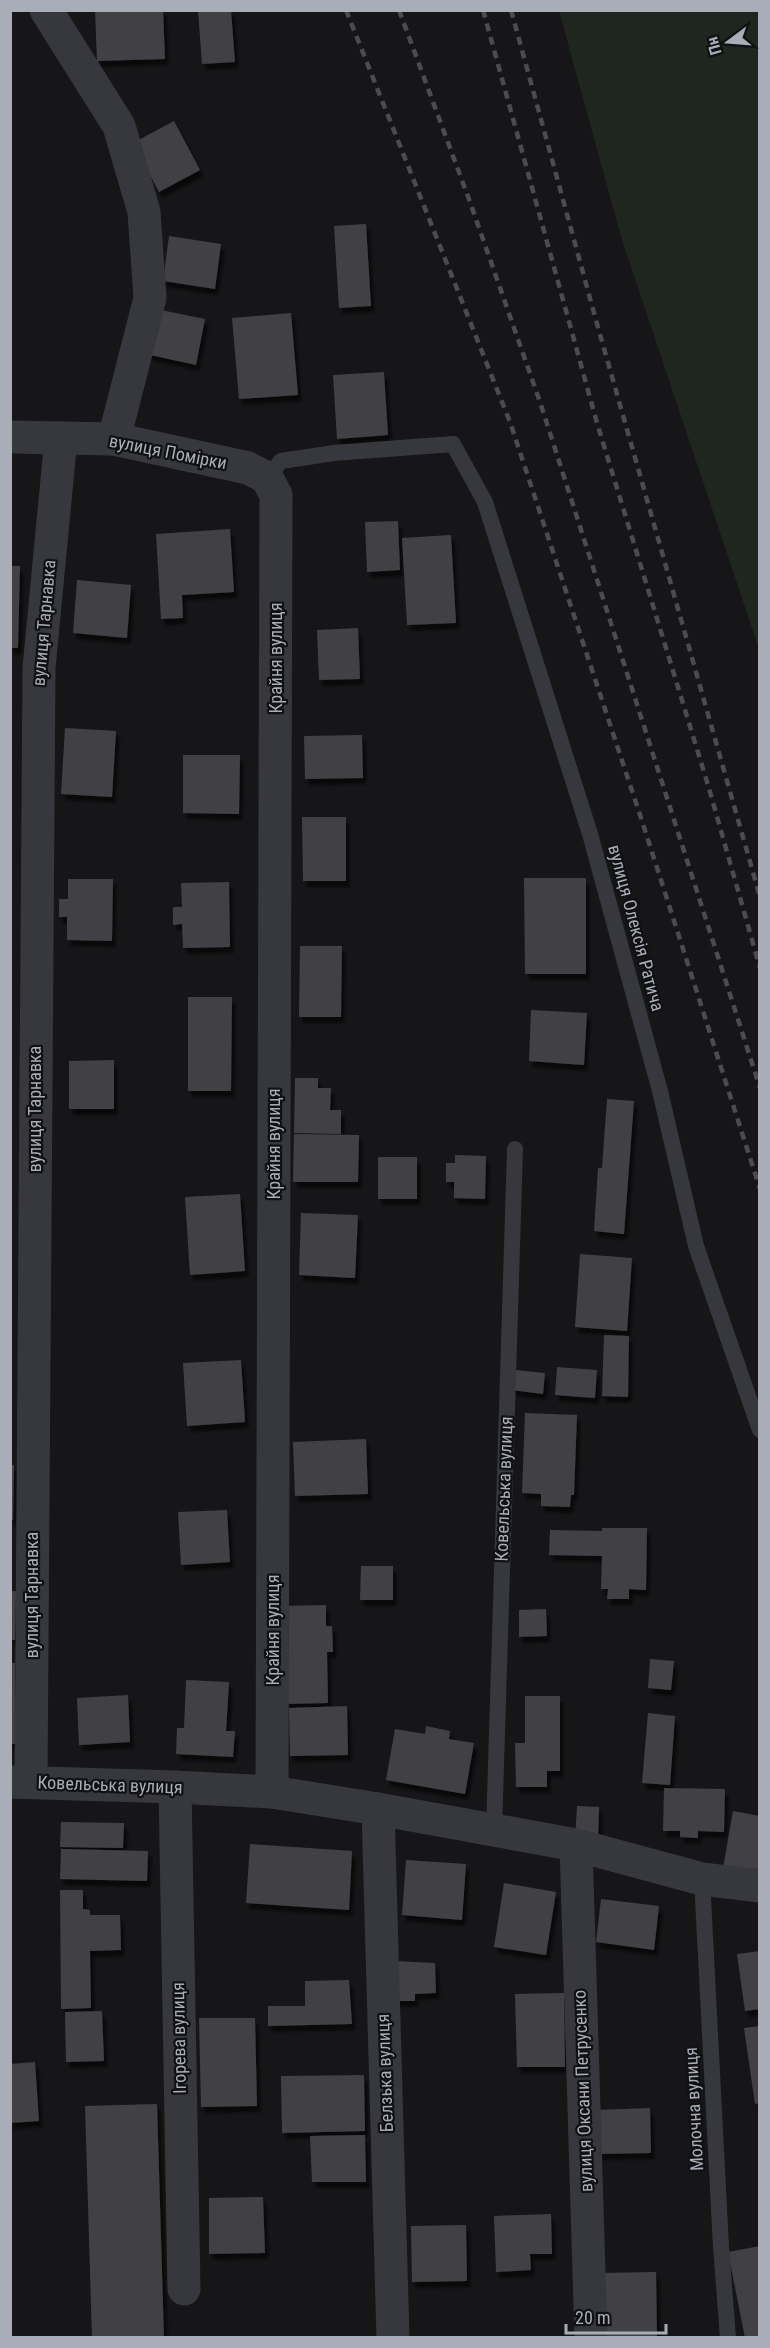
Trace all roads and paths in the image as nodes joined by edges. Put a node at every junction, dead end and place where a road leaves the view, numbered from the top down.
1 (46, 10) edge
2 (10, 437) edge
3 (61, 438) junction
4 (114, 439) junction
5 (272, 487) junction
6 (514, 1149) dead end
7 (759, 1430) edge
8 (21, 1782) edge
9 (175, 1787) junction
10 (272, 1792) junction
11 (378, 1809) junction
12 (494, 1830) junction
13 (576, 1845) junction
14 (702, 1879) junction
15 (759, 1886) edge
16 (184, 2289) dead end
17 (393, 2337) edge
18 (591, 2337) edge
19 (728, 2337) edge

1 - 4 street
2 - 3 street, вулиця Помірки
3 - 4 street, вулиця Помірки
3 - 8 street, вулиця Тарнавка
4 - 5 street, вулиця Помірки
5 - 7 lane, вулиця Олексія Ратича
5 - 10 street, Крайня вулиця
6 - 12 lane, Ковельська вулиця
8 - 9 street, Ковельська вулиця
9 - 10 street, Ковельська вулиця
9 - 16 street, Ігорева вулиця
10 - 11 street, Ковельська вулиця
11 - 12 street, Ковельська вулиця
11 - 17 street, Белзька вулиця
12 - 13 street, Ковельська вулиця
13 - 14 street, Ковельська вулиця
13 - 18 street, вулиця Оксани Петрусенко
14 - 15 street, Ковельська вулиця
14 - 19 lane, Молочна вулиця

